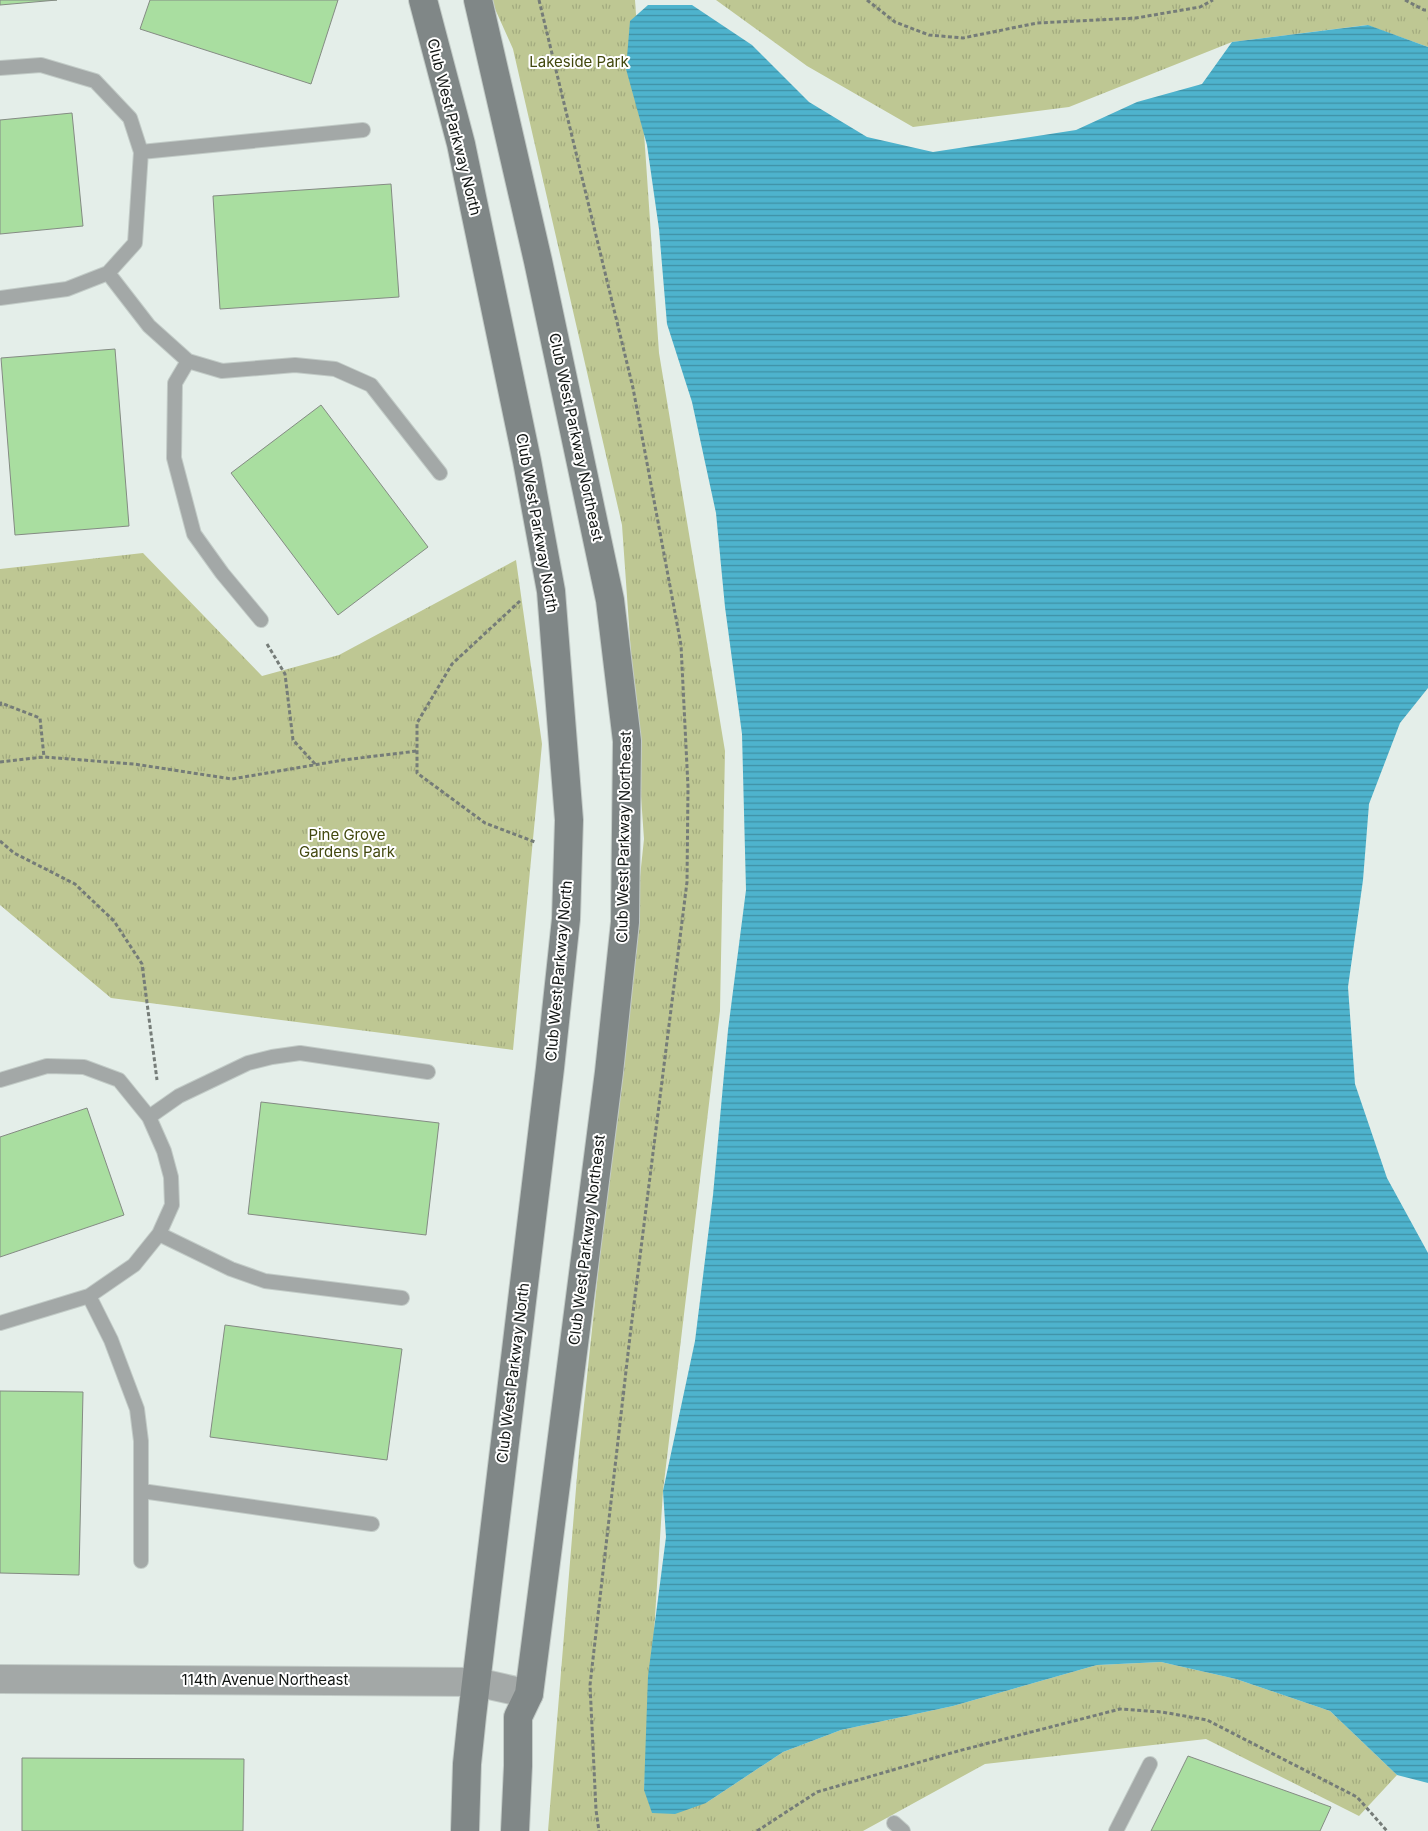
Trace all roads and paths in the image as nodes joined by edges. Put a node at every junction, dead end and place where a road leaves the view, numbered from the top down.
1 (423, 0) edge
2 (478, 0) edge
3 (867, 0) edge
4 (1213, 0) edge
5 (1405, 0) edge
6 (1428, 10) edge
7 (0, 68) edge
8 (364, 130) dead end
9 (141, 152) junction
10 (108, 273) junction
11 (0, 298) edge
12 (188, 361) junction
13 (440, 473) dead end
14 (522, 599) dead end
15 (261, 620) joint
16 (0, 706) edge
17 (417, 751) junction
18 (44, 757) junction
19 (0, 762) edge
20 (316, 764) junction
21 (0, 841) edge
22 (535, 842) dead end
23 (428, 1072) dead end
24 (0, 1080) edge
25 (149, 1117) junction
26 (159, 1234) junction
27 (89, 1296) junction
28 (402, 1298) dead end
29 (0, 1324) edge
30 (142, 1491) junction
31 (372, 1524) dead end
32 (141, 1561) dead end
33 (0, 1679) edge
34 (476, 1682) junction
35 (529, 1694) junction
36 (1150, 1764) dead end
37 (465, 1831) edge
38 (515, 1831) edge
39 (757, 1831) edge
40 (1116, 1831) edge
41 (1387, 1831) edge

1 - 34 street, Club West Parkway North
2 - 35 street, Club West Parkway Northeast
3 - 4 path
5 - 6 path
7 - 9 lane
8 - 9 lane
9 - 10 lane
10 - 11 lane
10 - 12 lane
12 - 13 lane
12 - 15 lane
14 - 17 path
15 - 20 path
16 - 18 path
17 - 20 path
17 - 22 path
18 - 19 path
18 - 20 path
21 - 25 path
23 - 25 lane
24 - 25 lane
25 - 26 lane
26 - 27 lane
26 - 28 lane
27 - 29 lane
27 - 30 lane
30 - 31 lane
30 - 32 lane
33 - 34 street, 114th Avenue Northeast
34 - 35 street, 114th Avenue Northeast
34 - 37 street, Club West Parkway North
35 - 38 street, Club West Parkway Northeast
36 - 40 lane
39 - 41 path

